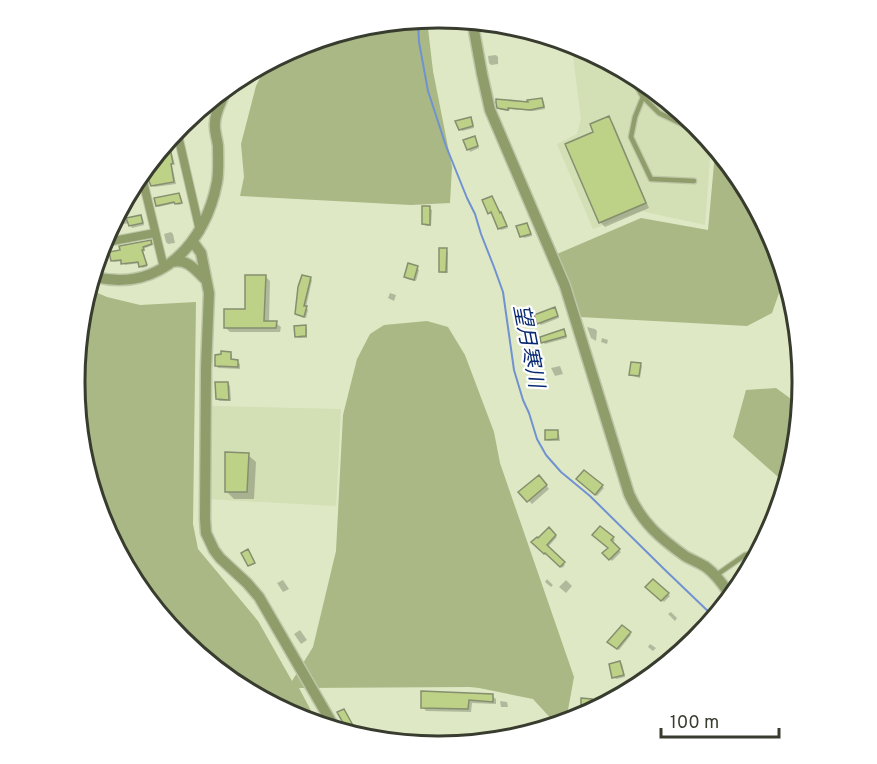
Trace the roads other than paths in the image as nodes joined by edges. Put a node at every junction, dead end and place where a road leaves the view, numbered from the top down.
1 (475, 31) edge
2 (639, 91) edge
3 (643, 98) junction
4 (221, 104) edge
5 (679, 123) edge
6 (180, 142) edge
7 (694, 181) dead end
8 (144, 187) edge
9 (200, 231) junction
10 (155, 233) junction
11 (115, 241) edge
12 (193, 242) junction
13 (168, 265) junction
14 (101, 278) edge
15 (207, 281) junction
16 (747, 555) edge
17 (715, 576) junction
18 (725, 588) edge
19 (329, 718) edge

1 - 17 street
2 - 3 lane
3 - 5 lane
3 - 7 lane
4 - 9 street
6 - 9 street
8 - 10 street
9 - 12 street
10 - 11 street
10 - 13 street
12 - 13 street
12 - 15 street
13 - 14 street
13 - 15 street
15 - 19 street
16 - 17 lane
17 - 18 street

